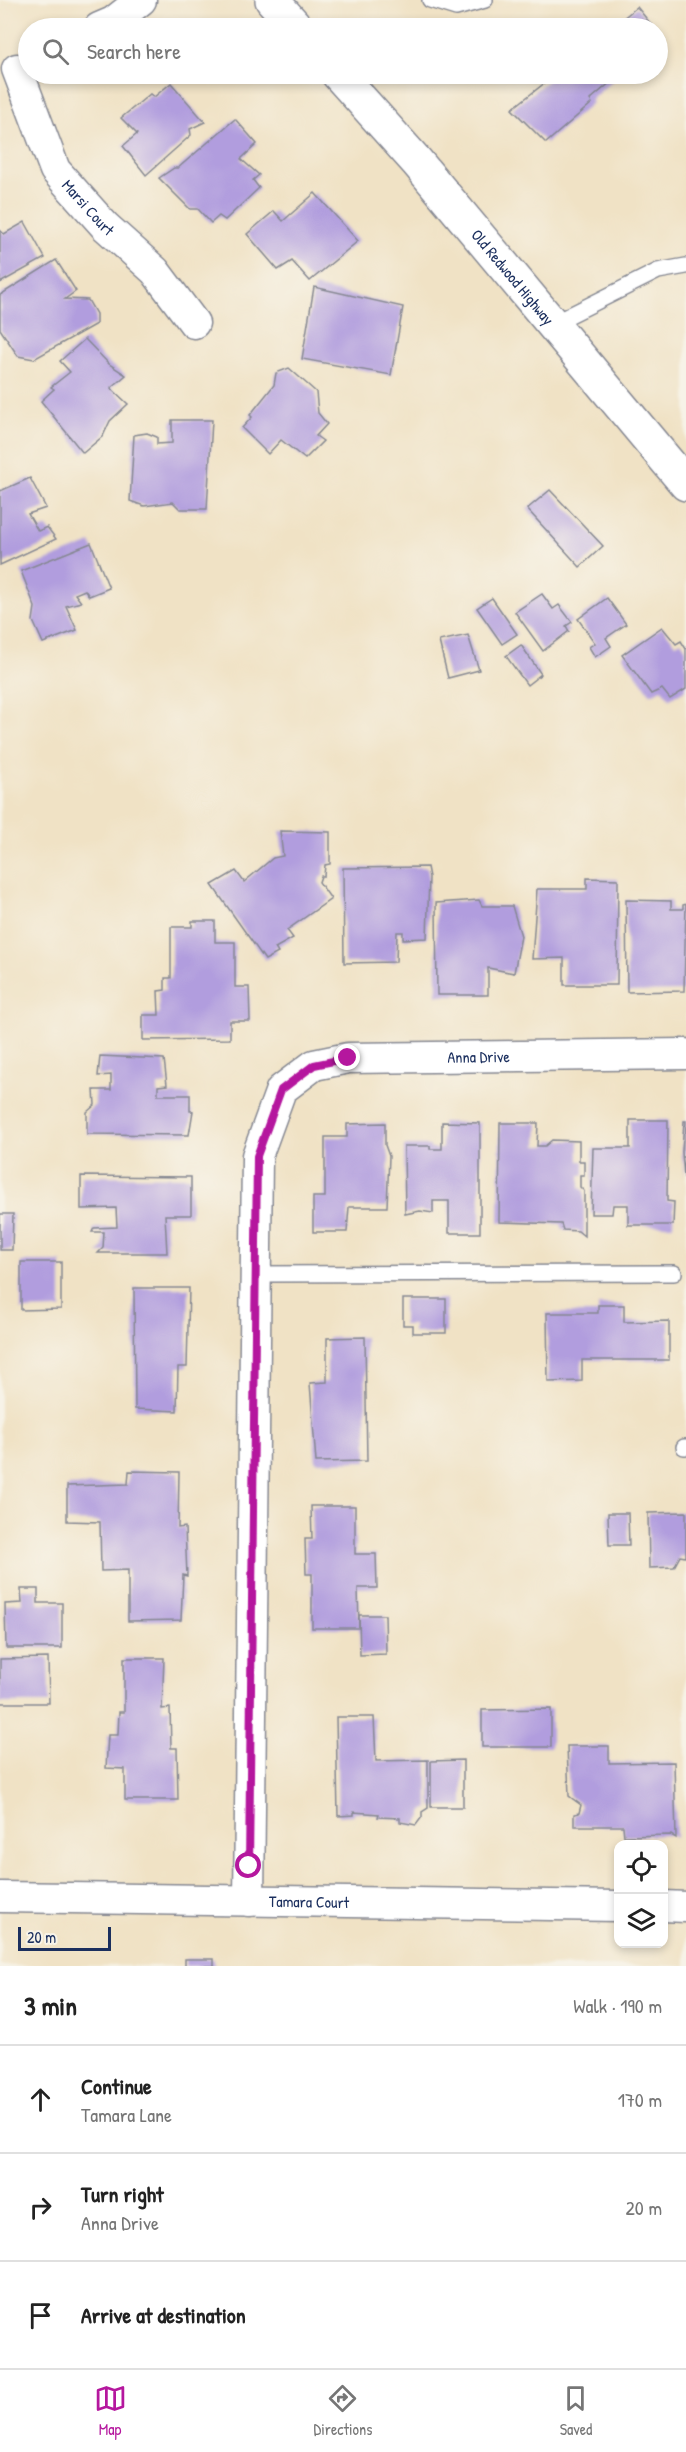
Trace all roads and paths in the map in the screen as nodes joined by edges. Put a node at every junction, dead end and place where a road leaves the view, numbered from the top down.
1 (141, 0) edge
2 (430, 0) edge
3 (484, 0) edge
4 (274, 1) edge
5 (117, 18) edge
6 (288, 18) edge
7 (21, 84) edge
8 (347, 84) edge
9 (686, 266) edge
10 (194, 323) dead end
11 (552, 324) junction
12 (686, 484) edge
13 (686, 1054) edge
14 (674, 1273) dead end
15 (255, 1274) junction
16 (0, 1897) edge
17 (249, 1901) junction
18 (614, 1906) edge
19 (668, 1906) edge
20 (686, 1906) edge

1 - 5 street
2 - 3 lane
4 - 6 main road
7 - 10 street, Marsi Court
8 - 11 main road, Old Redwood Highway
9 - 11 lane
11 - 12 main road, Old Redwood Highway
13 - 15 street, Anna Drive
14 - 15 lane
15 - 17 street
16 - 17 street, Tamara Court
17 - 18 street, Tamara Court
19 - 20 street

